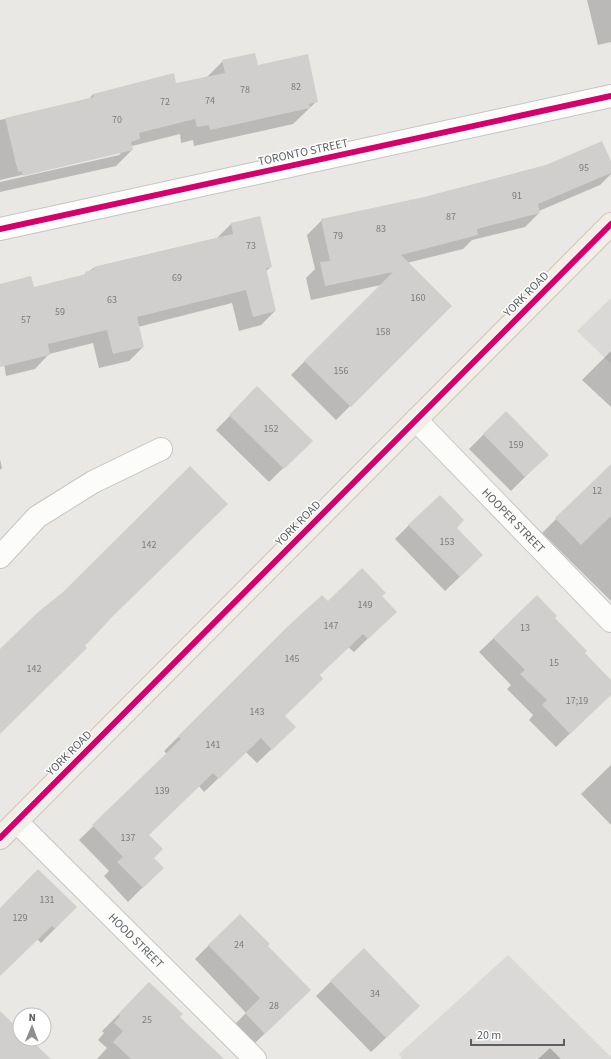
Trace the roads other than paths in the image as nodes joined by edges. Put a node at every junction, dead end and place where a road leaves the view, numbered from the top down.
1 (611, 96) edge
2 (611, 224) edge
3 (0, 229) edge
4 (416, 420) junction
5 (161, 449) dead end
6 (0, 557) edge
7 (611, 621) edge
8 (17, 822) junction
9 (0, 838) edge
10 (255, 1059) edge

1 - 3 street, TORONTO STREET
2 - 4 main road, YORK ROAD
4 - 7 street, HOOPER STREET
4 - 8 main road, YORK ROAD
5 - 6 street
8 - 9 main road, YORK ROAD
8 - 10 street, HOOD STREET

